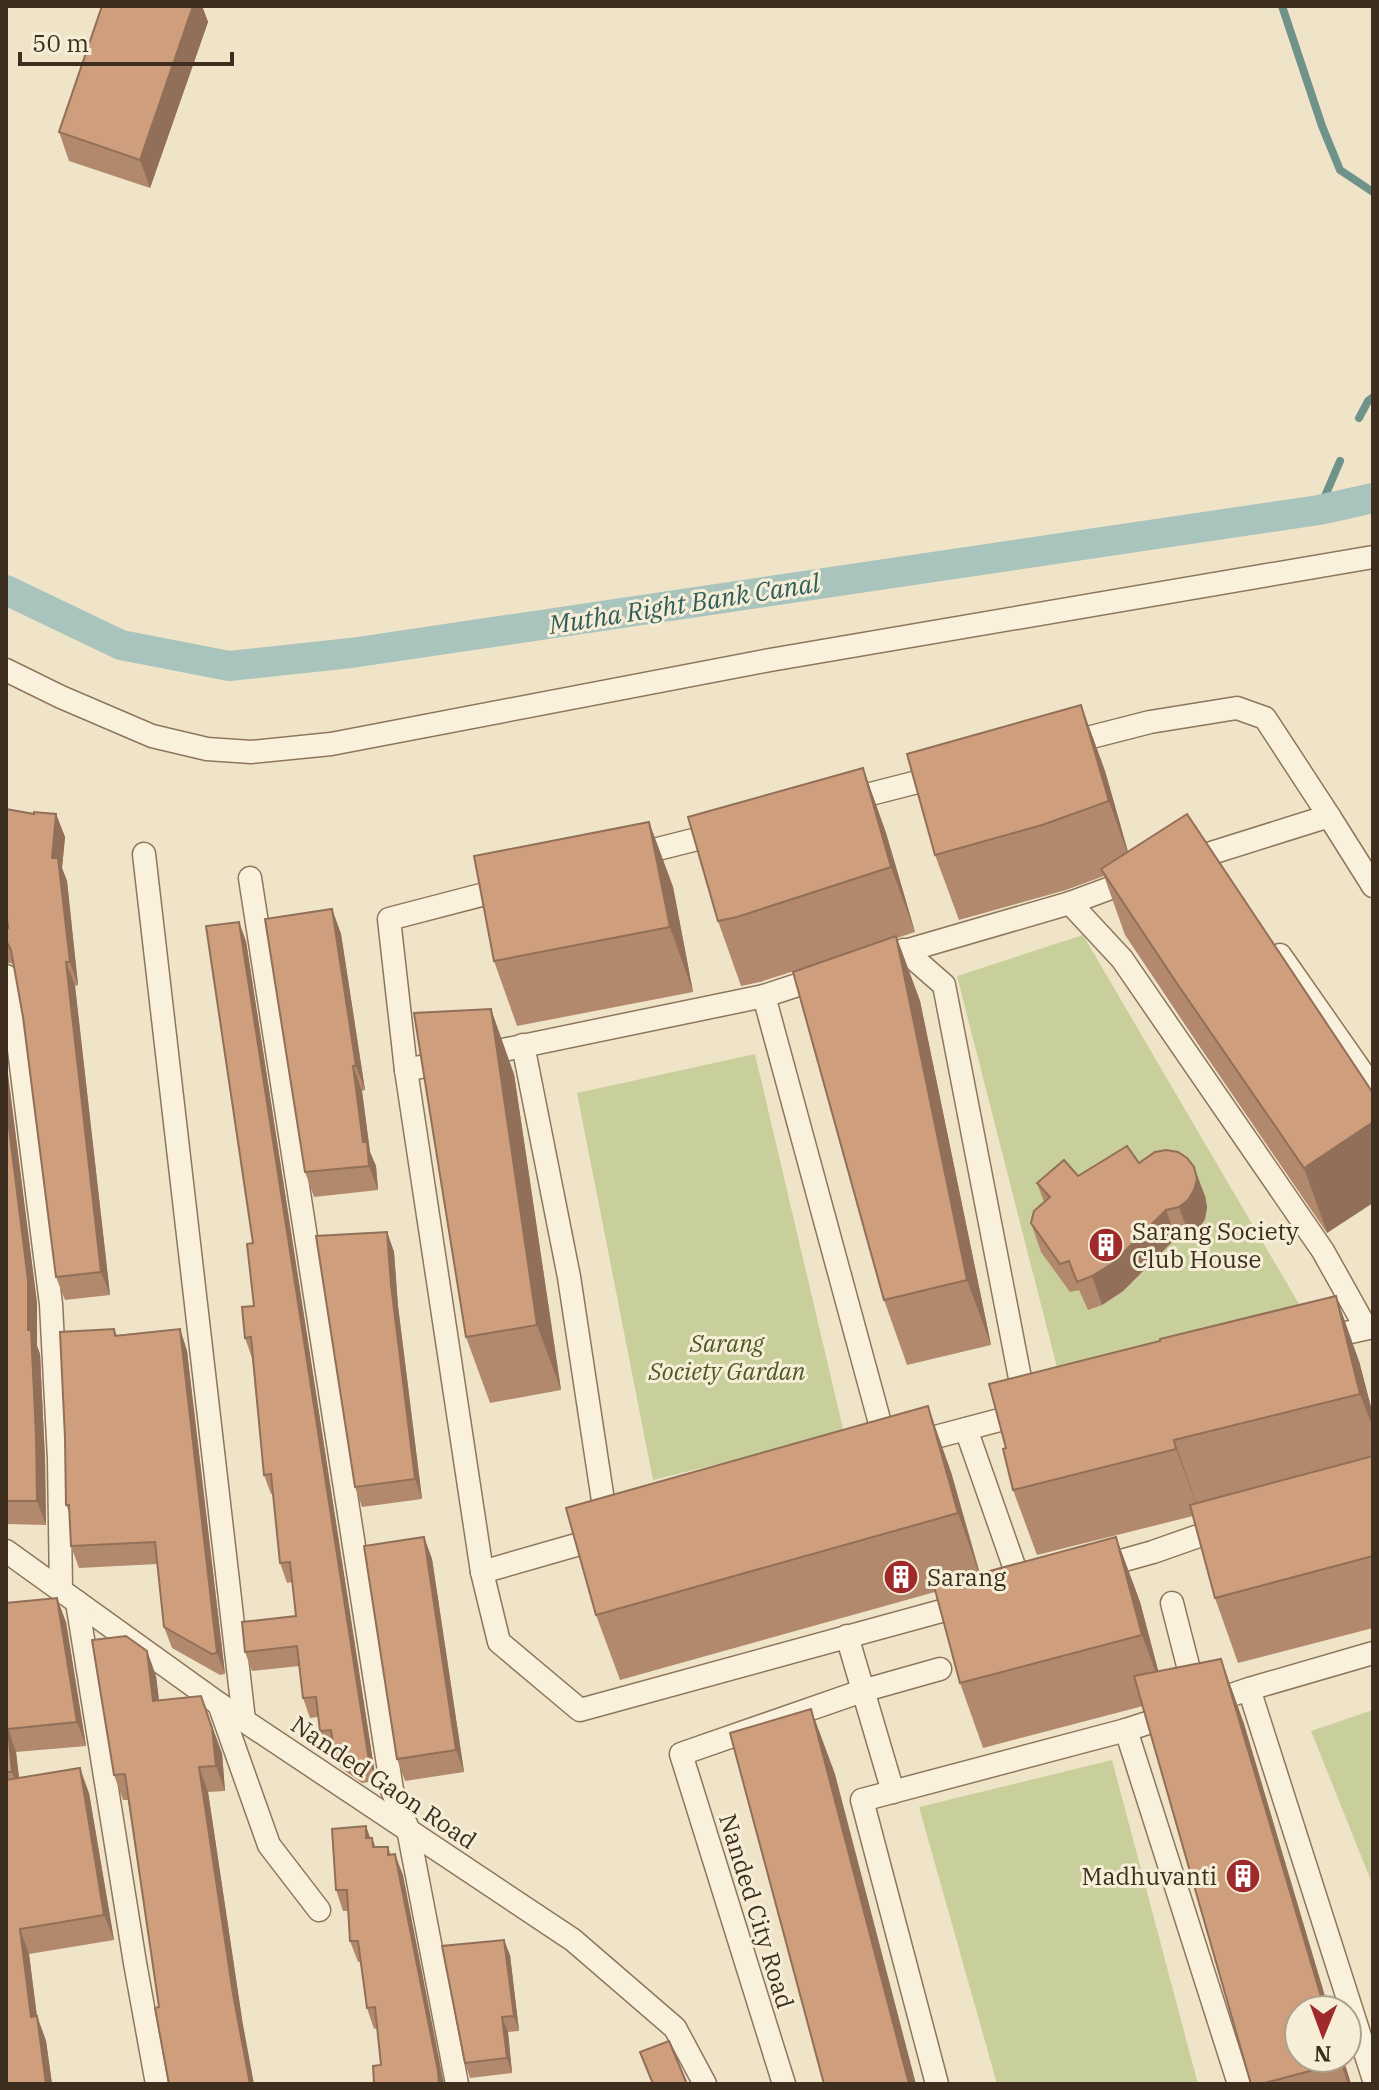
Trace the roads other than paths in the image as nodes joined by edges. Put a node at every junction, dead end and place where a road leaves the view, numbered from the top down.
1 (1373, 557) edge
2 (6, 670) edge
3 (1043, 749) edge
4 (967, 769) edge
5 (830, 804) edge
6 (1329, 816) junction
7 (739, 828) edge
8 (144, 854) dead end
9 (617, 860) edge
10 (250, 878) dead end
11 (526, 883) edge
12 (1373, 886) edge
13 (1070, 903) junction
14 (1264, 931) edge
15 (904, 950) junction
16 (6, 976) edge
17 (764, 996) junction
18 (523, 1045) junction
19 (406, 1070) junction
20 (1373, 1088) edge
21 (1370, 1328) edge
22 (1306, 1342) edge
23 (966, 1429) junction
24 (1241, 1521) edge
25 (6, 1551) edge
26 (482, 1572) junction
27 (1080, 1572) edge
28 (69, 1596) junction
29 (1172, 1603) dead end
30 (847, 1636) junction
31 (1373, 1653) edge
32 (940, 1669) edge
33 (1249, 1689) junction
34 (862, 1691) junction
35 (219, 1704) junction
36 (1199, 1706) junction
37 (244, 1720) junction
38 (1126, 1730) junction
39 (893, 1792) junction
40 (408, 1829) junction
41 (319, 1910) dead end
42 (1373, 2077) edge
43 (157, 2084) edge
44 (457, 2084) edge
45 (705, 2084) edge
46 (784, 2084) edge
47 (937, 2084) edge
48 (1239, 2084) edge

1 - 2 street
3 - 6 street
4 - 5 street
6 - 12 street
6 - 13 street
7 - 9 street
8 - 37 street
10 - 40 street
11 - 19 street
13 - 15 street
13 - 21 street
14 - 20 street
15 - 17 street
15 - 23 street
16 - 28 street
17 - 18 street
17 - 23 street
18 - 19 street
18 - 26 street
19 - 26 street
21 - 22 street
23 - 30 street
24 - 27 street
25 - 28 street, Nanded Gaon Road
26 - 30 street
28 - 35 street, Nanded Gaon Road
28 - 43 street
29 - 36 street
30 - 34 street
31 - 33 street
32 - 34 street
33 - 36 street
33 - 42 street
34 - 39 street
34 - 46 street, Nanded City Road
35 - 37 street, Nanded Gaon Road
35 - 41 street
36 - 38 street
37 - 40 street, Nanded Gaon Road
38 - 39 street
38 - 48 street
39 - 47 street
40 - 44 street
40 - 45 street, Nanded Gaon Road

